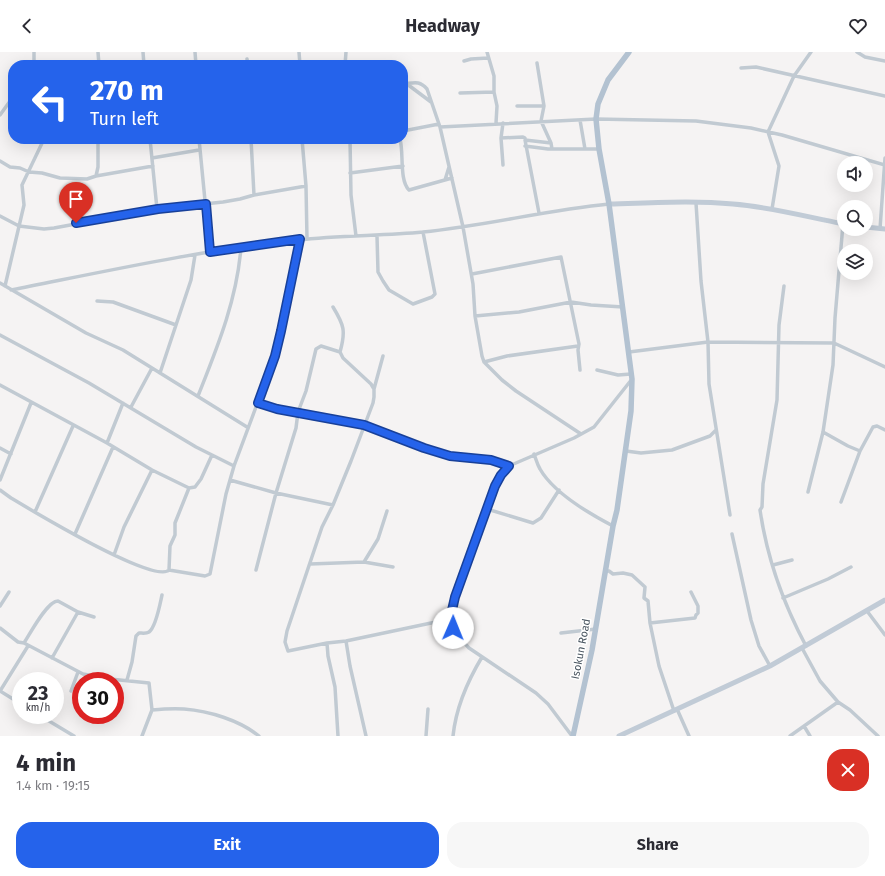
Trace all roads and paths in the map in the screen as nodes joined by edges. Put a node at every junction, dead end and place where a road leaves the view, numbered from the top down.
1 (487, 52) edge
2 (629, 52) edge
3 (811, 52) edge
4 (857, 52) edge
5 (488, 58) junction
6 (464, 61) dead end
7 (885, 61) edge
8 (537, 62) dead end
9 (740, 68) dead end
10 (794, 76) junction
11 (408, 84) edge
12 (408, 86) edge
13 (494, 92) junction
14 (460, 93) dead end
15 (422, 94) junction
16 (429, 96) junction
17 (885, 96) edge
18 (431, 102) junction
19 (8, 104) edge
20 (517, 106) dead end
21 (544, 106) junction
22 (0, 115) edge
23 (596, 119) junction
24 (580, 120) junction
25 (541, 122) junction
26 (496, 123) junction
27 (503, 123) junction
28 (439, 126) junction
29 (408, 130) edge
30 (768, 132) junction
31 (501, 138) junction
32 (525, 140) junction
33 (551, 143) junction
34 (42, 144) edge
35 (98, 144) edge
36 (151, 144) edge
37 (199, 144) edge
38 (251, 144) edge
39 (302, 144) edge
40 (350, 144) edge
41 (401, 144) edge
42 (525, 146) junction
43 (552, 149) junction
44 (585, 149) junction
45 (599, 149) junction
46 (199, 150) junction
47 (152, 158) junction
48 (885, 158) edge
49 (0, 161) edge
50 (885, 164) edge
51 (503, 165) dead end
52 (153, 166) junction
53 (403, 166) junction
54 (449, 166) junction
55 (98, 167) junction
56 (29, 172) junction
57 (107, 173) junction
58 (350, 173) junction
59 (96, 176) junction
60 (452, 178) junction
61 (445, 180) junction
62 (306, 186) junction
63 (254, 195) junction
64 (696, 203) junction
65 (206, 204) junction
66 (609, 204) junction
67 (158, 209) junction
68 (772, 209) junction
69 (539, 213) junction
70 (0, 216) edge
71 (837, 222) edge
72 (19, 226) junction
73 (463, 227) junction
74 (873, 228) edge
75 (883, 229) edge
76 (423, 232) junction
77 (356, 236) junction
78 (377, 236) junction
79 (842, 236) edge
80 (300, 239) junction
81 (307, 239) junction
82 (241, 247) junction
83 (210, 252) junction
84 (195, 255) junction
85 (472, 274) junction
86 (0, 283) edge
87 (5, 286) junction
88 (784, 286) dead end
89 (11, 290) junction
90 (97, 302) dead end
91 (571, 302) junction
92 (333, 307) dead end
93 (623, 307) junction
94 (475, 316) junction
95 (176, 325) junction
96 (0, 335) edge
97 (708, 342) junction
98 (778, 343) junction
99 (834, 343) junction
100 (578, 346) junction
101 (340, 352) junction
102 (629, 352) junction
103 (383, 356) dead end
104 (484, 362) junction
105 (885, 364) edge
106 (885, 367) edge
107 (152, 368) junction
108 (580, 370) dead end
109 (597, 370) dead end
110 (160, 373) junction
111 (632, 376) junction
112 (0, 385) edge
113 (374, 389) junction
114 (198, 396) junction
115 (31, 403) junction
116 (123, 403) junction
117 (258, 403) junction
118 (131, 407) junction
119 (298, 412) junction
120 (364, 425) junction
121 (73, 426) junction
122 (247, 427) junction
123 (716, 430) junction
124 (885, 430) edge
125 (823, 432) junction
126 (581, 434) junction
127 (710, 436) junction
128 (717, 438) junction
129 (107, 443) junction
130 (113, 447) junction
131 (0, 448) edge
132 (626, 451) junction
133 (860, 451) junction
134 (11, 454) junction
135 (534, 454) junction
136 (212, 455) junction
137 (234, 466) junction
138 (509, 466) junction
139 (152, 470) junction
140 (0, 480) edge
141 (230, 480) junction
142 (189, 488) junction
143 (0, 490) edge
144 (559, 490) junction
145 (808, 492) dead end
146 (276, 493) junction
147 (841, 502) dead end
148 (333, 505) junction
149 (487, 509) junction
150 (387, 511) dead end
151 (35, 512) junction
152 (730, 515) dead end
153 (613, 526) junction
154 (75, 534) junction
155 (732, 534) dead end
156 (114, 555) junction
157 (792, 560) dead end
158 (364, 562) junction
159 (310, 564) junction
160 (774, 565) junction
161 (393, 567) dead end
162 (851, 567) dead end
163 (169, 570) junction
164 (256, 570) dead end
165 (606, 571) junction
166 (9, 592) dead end
167 (691, 592) dead end
168 (162, 594) dead end
169 (783, 598) junction
170 (885, 600) edge
171 (0, 606) edge
172 (867, 611) junction
173 (78, 612) junction
174 (94, 618) dead end
175 (450, 619) junction
176 (650, 623) junction
177 (0, 628) edge
178 (596, 629) junction
179 (560, 633) dead end
180 (885, 635) edge
181 (346, 641) junction
182 (24, 643) junction
183 (327, 643) junction
184 (28, 646) junction
185 (804, 647) junction
186 (482, 657) junction
187 (52, 658) junction
188 (770, 666) junction
189 (78, 672) edge
190 (124, 680) edge
191 (127, 680) junction
192 (0, 691) edge
193 (12, 698) edge
194 (838, 702) junction
195 (428, 708) dead end
196 (152, 710) junction
197 (676, 710) junction
198 (54, 724) edge
199 (804, 726) junction
200 (632, 733) edge
201 (74, 736) edge
202 (142, 736) edge
203 (259, 736) edge
204 (338, 736) edge
205 (366, 736) edge
206 (426, 736) edge
207 (453, 736) edge
208 (573, 736) edge
209 (619, 736) edge
210 (689, 736) edge
211 (790, 736) edge
212 (810, 736) edge
213 (878, 736) edge

1 - 5 street
2 - 23 main road, Isokun Road
3 - 10 street
4 - 7 street
5 - 6 street
5 - 13 street
8 - 21 street
9 - 10 street
10 - 17 street
10 - 30 street
11 - 16 street
12 - 15 street
13 - 14 street
13 - 26 street
15 - 16 street
15 - 18 street
16 - 18 street
18 - 28 street
19 - 22 street
20 - 21 street
21 - 25 street
23 - 24 street
23 - 30 street
23 - 45 main road, Isokun Road
24 - 25 street
24 - 44 street
25 - 27 street
25 - 33 street
26 - 27 street
26 - 28 street
27 - 31 street
28 - 29 street
28 - 54 street
30 - 50 street
30 - 68 street
31 - 32 street
31 - 51 street
32 - 33 street
32 - 42 street
33 - 43 street
34 - 56 street
35 - 55 street
36 - 47 street
37 - 46 street
38 - 63 street
39 - 62 street
40 - 58 street
41 - 53 street
42 - 43 street
42 - 69 street
43 - 44 street
44 - 45 street
45 - 66 main road, Isokun Road
46 - 47 street
46 - 65 street
47 - 52 street
48 - 50 street
49 - 56 street
50 - 75 street
52 - 57 street
52 - 67 street
53 - 58 street
53 - 61 street
54 - 60 street
54 - 61 street
55 - 57 street
55 - 59 street
56 - 59 street
56 - 72 street
57 - 59 street
58 - 77 street
60 - 61 street
60 - 73 street
62 - 63 street
62 - 81 street
63 - 65 street
64 - 66 street
64 - 68 street
64 - 97 street
65 - 67 street
65 - 83 street
66 - 69 street
66 - 93 main road, Isokun Road
67 - 72 street
68 - 71 street
69 - 73 street
70 - 72 street
72 - 87 street
73 - 76 street
73 - 85 street
74 - 75 street
76 - 78 street
76 - 78 street
77 - 78 street
77 - 81 street
79 - 99 street
80 - 81 street
80 - 82 street
80 - 117 street
82 - 83 street
82 - 114 street
83 - 84 street
84 - 89 street
84 - 95 street
85 - 91 street
85 - 94 street
86 - 87 street
87 - 89 street
88 - 98 street
89 - 107 street
90 - 95 street
91 - 93 street
91 - 94 street
91 - 100 street
92 - 101 street
93 - 102 main road, Isokun Road
94 - 104 street
95 - 110 street
96 - 116 street
97 - 98 street
97 - 102 street
97 - 123 street
98 - 99 street
98 - 160 street
99 - 106 street
99 - 125 street
100 - 104 street
100 - 108 street
101 - 113 street
101 - 119 street
102 - 111 main road, Isokun Road
103 - 113 street
104 - 126 street
105 - 106 street
107 - 110 street
107 - 118 street
109 - 111 street
110 - 114 street
111 - 126 street
111 - 132 main road, Isokun Road
112 - 115 street
113 - 120 street
114 - 122 street
115 - 121 street
115 - 134 street
116 - 118 street
116 - 129 street
117 - 119 street
117 - 122 street
118 - 136 street
119 - 120 street
119 - 146 street
120 - 138 street
120 - 148 street
121 - 129 street
121 - 151 street
122 - 137 street
123 - 127 street
123 - 128 street
124 - 133 street
125 - 133 street
125 - 145 street
126 - 135 street
127 - 128 street
127 - 132 street
128 - 152 street
129 - 130 street
130 - 139 street
130 - 154 street
131 - 134 street
132 - 153 main road, Isokun Road
133 - 147 street
134 - 140 street
135 - 138 street
135 - 144 street
136 - 137 street
136 - 142 street
137 - 141 street
138 - 149 street
139 - 142 street
139 - 156 street
141 - 146 street
141 - 163 street
142 - 163 street
143 - 151 street
144 - 149 street
144 - 153 street
146 - 148 street
146 - 164 street
148 - 159 street
149 - 175 street
150 - 158 street
151 - 154 street
153 - 165 main road, Isokun Road
154 - 156 street
155 - 188 street
156 - 163 street
157 - 160 street
158 - 159 street
158 - 161 street
159 - 183 street
160 - 169 street
162 - 169 street
165 - 176 street
165 - 178 main road, Isokun Road
166 - 171 street
167 - 176 street
168 - 191 street
169 - 185 street
170 - 172 street
172 - 180 street
172 - 185 street
173 - 174 street
173 - 182 street
173 - 187 street
175 - 181 street
175 - 186 street
176 - 197 street
177 - 182 street
178 - 179 street
178 - 208 main road, Isokun Road
181 - 183 street
181 - 205 street
182 - 184 street
183 - 204 street
184 - 187 street
184 - 192 street
185 - 188 street
185 - 194 street
186 - 207 street
186 - 208 street
187 - 189 street
188 - 197 street
190 - 191 street
191 - 196 street
192 - 193 street
194 - 199 street
194 - 213 street
195 - 206 street
196 - 202 street
196 - 203 street
197 - 200 street
197 - 210 street
198 - 201 street
199 - 211 street
199 - 212 street
200 - 209 street

